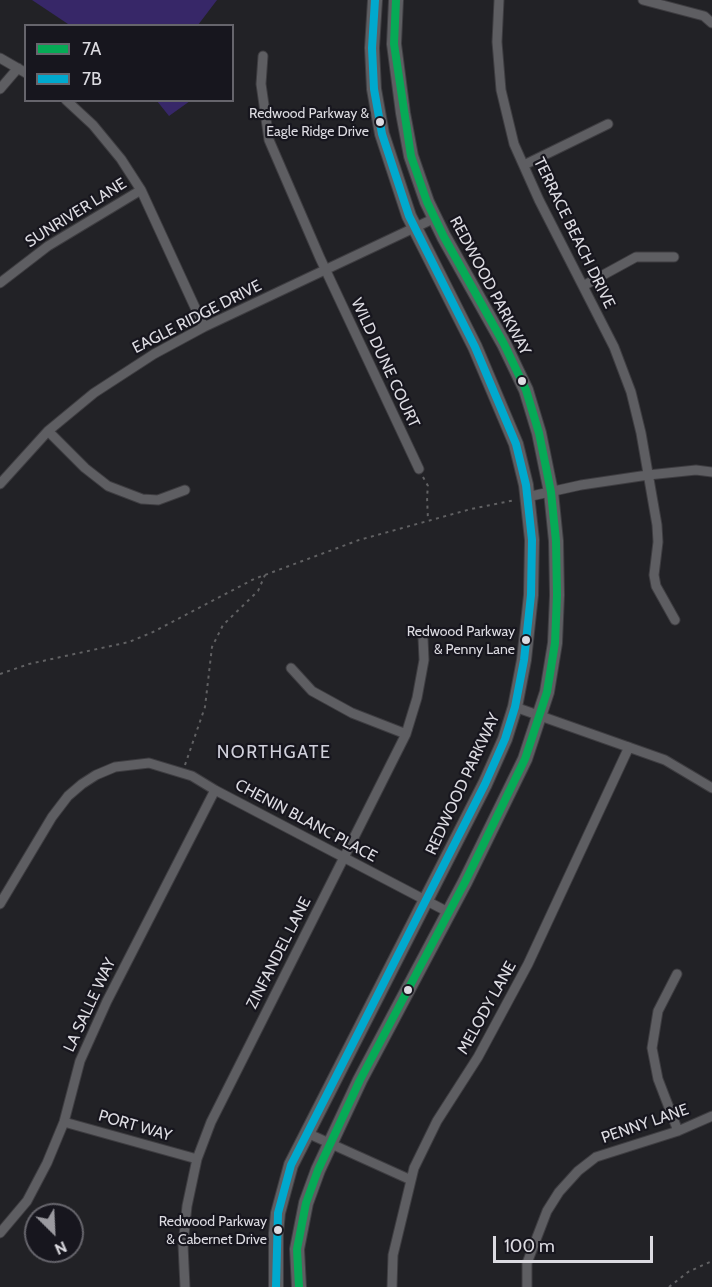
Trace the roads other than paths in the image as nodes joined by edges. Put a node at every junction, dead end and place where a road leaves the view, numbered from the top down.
1 (375, 0) edge
2 (396, 0) edge
3 (498, 0) edge
4 (643, 0) edge
5 (712, 23) edge
6 (263, 56) dead end
7 (0, 58) edge
8 (22, 71) edge
9 (0, 89) edge
10 (69, 102) edge
11 (608, 124) dead end
12 (524, 165) junction
13 (141, 190) junction
14 (435, 218) junction
15 (415, 228) junction
16 (674, 256) dead end
17 (325, 270) junction
18 (0, 283) edge
19 (583, 286) junction
20 (204, 327) junction
21 (48, 431) junction
22 (419, 469) road end
23 (712, 472) edge
24 (648, 475) junction
25 (0, 484) edge
26 (185, 490) dead end
27 (550, 492) junction
28 (527, 497) junction
29 (675, 620) dead end
30 (423, 638) dead end
31 (291, 668) dead end
32 (516, 707) junction
33 (540, 715) junction
34 (406, 734) junction
35 (629, 747) junction
36 (712, 788) edge
37 (215, 790) junction
38 (344, 857) junction
39 (426, 900) junction
40 (0, 904) edge
41 (448, 912) junction
42 (677, 974) dead end
43 (712, 1116) edge
44 (64, 1122) junction
45 (678, 1131) junction
46 (307, 1133) junction
47 (330, 1144) junction
48 (197, 1159) junction
49 (411, 1180) junction
50 (0, 1233) edge
51 (185, 1287) edge
52 (276, 1287) edge
53 (299, 1287) edge
54 (392, 1287) edge
55 (527, 1287) edge

1 - 15 main road, REDWOOD PARKWAY
2 - 14 main road, REDWOOD PARKWAY
3 - 12 street, TERRACE BEACH DRIVE
4 - 5 street
6 - 17 street, WILD DUNE COURT
7 - 8 street
8 - 9 street
10 - 13 street
11 - 12 street
12 - 19 street, TERRACE BEACH DRIVE
13 - 18 street, SUNRIVER LANE
13 - 20 street
14 - 15 street, EAGLE RIDGE DRIVE
14 - 27 main road, REDWOOD PARKWAY
15 - 17 street, EAGLE RIDGE DRIVE
15 - 28 main road, REDWOOD PARKWAY
16 - 19 street
17 - 20 street, EAGLE RIDGE DRIVE
17 - 22 street, WILD DUNE COURT
19 - 24 street, TERRACE BEACH DRIVE
20 - 21 street, EAGLE RIDGE DRIVE
21 - 25 street, EAGLE RIDGE DRIVE
21 - 26 street
23 - 24 street
24 - 27 street
24 - 29 street, TERRACE BEACH DRIVE
27 - 28 street
27 - 33 main road, REDWOOD PARKWAY
28 - 32 main road, REDWOOD PARKWAY
30 - 34 street, ZINFANDEL LANE
31 - 34 street
32 - 33 street
32 - 39 main road, REDWOOD PARKWAY
33 - 35 street
33 - 41 main road, REDWOOD PARKWAY
34 - 38 street, ZINFANDEL LANE
35 - 36 street
35 - 49 street, MELODY LANE
37 - 38 street, CHENIN BLANC PLACE
37 - 40 street, CHENIN BLANC PLACE
37 - 44 street, LA SALLE WAY
38 - 39 street, CHENIN BLANC PLACE
38 - 48 street, ZINFANDEL LANE
39 - 41 street, CHENIN BLANC PLACE
39 - 46 main road, REDWOOD PARKWAY
41 - 47 main road, REDWOOD PARKWAY
42 - 45 street
43 - 45 street, PENNY LANE
44 - 48 street, PORT WAY
44 - 50 street, LA SALLE WAY
45 - 55 street, PENNY LANE
46 - 47 street
46 - 52 main road, REDWOOD PARKWAY
47 - 49 street
47 - 53 main road, REDWOOD PARKWAY
48 - 51 street, ZINFANDEL LANE
49 - 54 street, MELODY LANE

